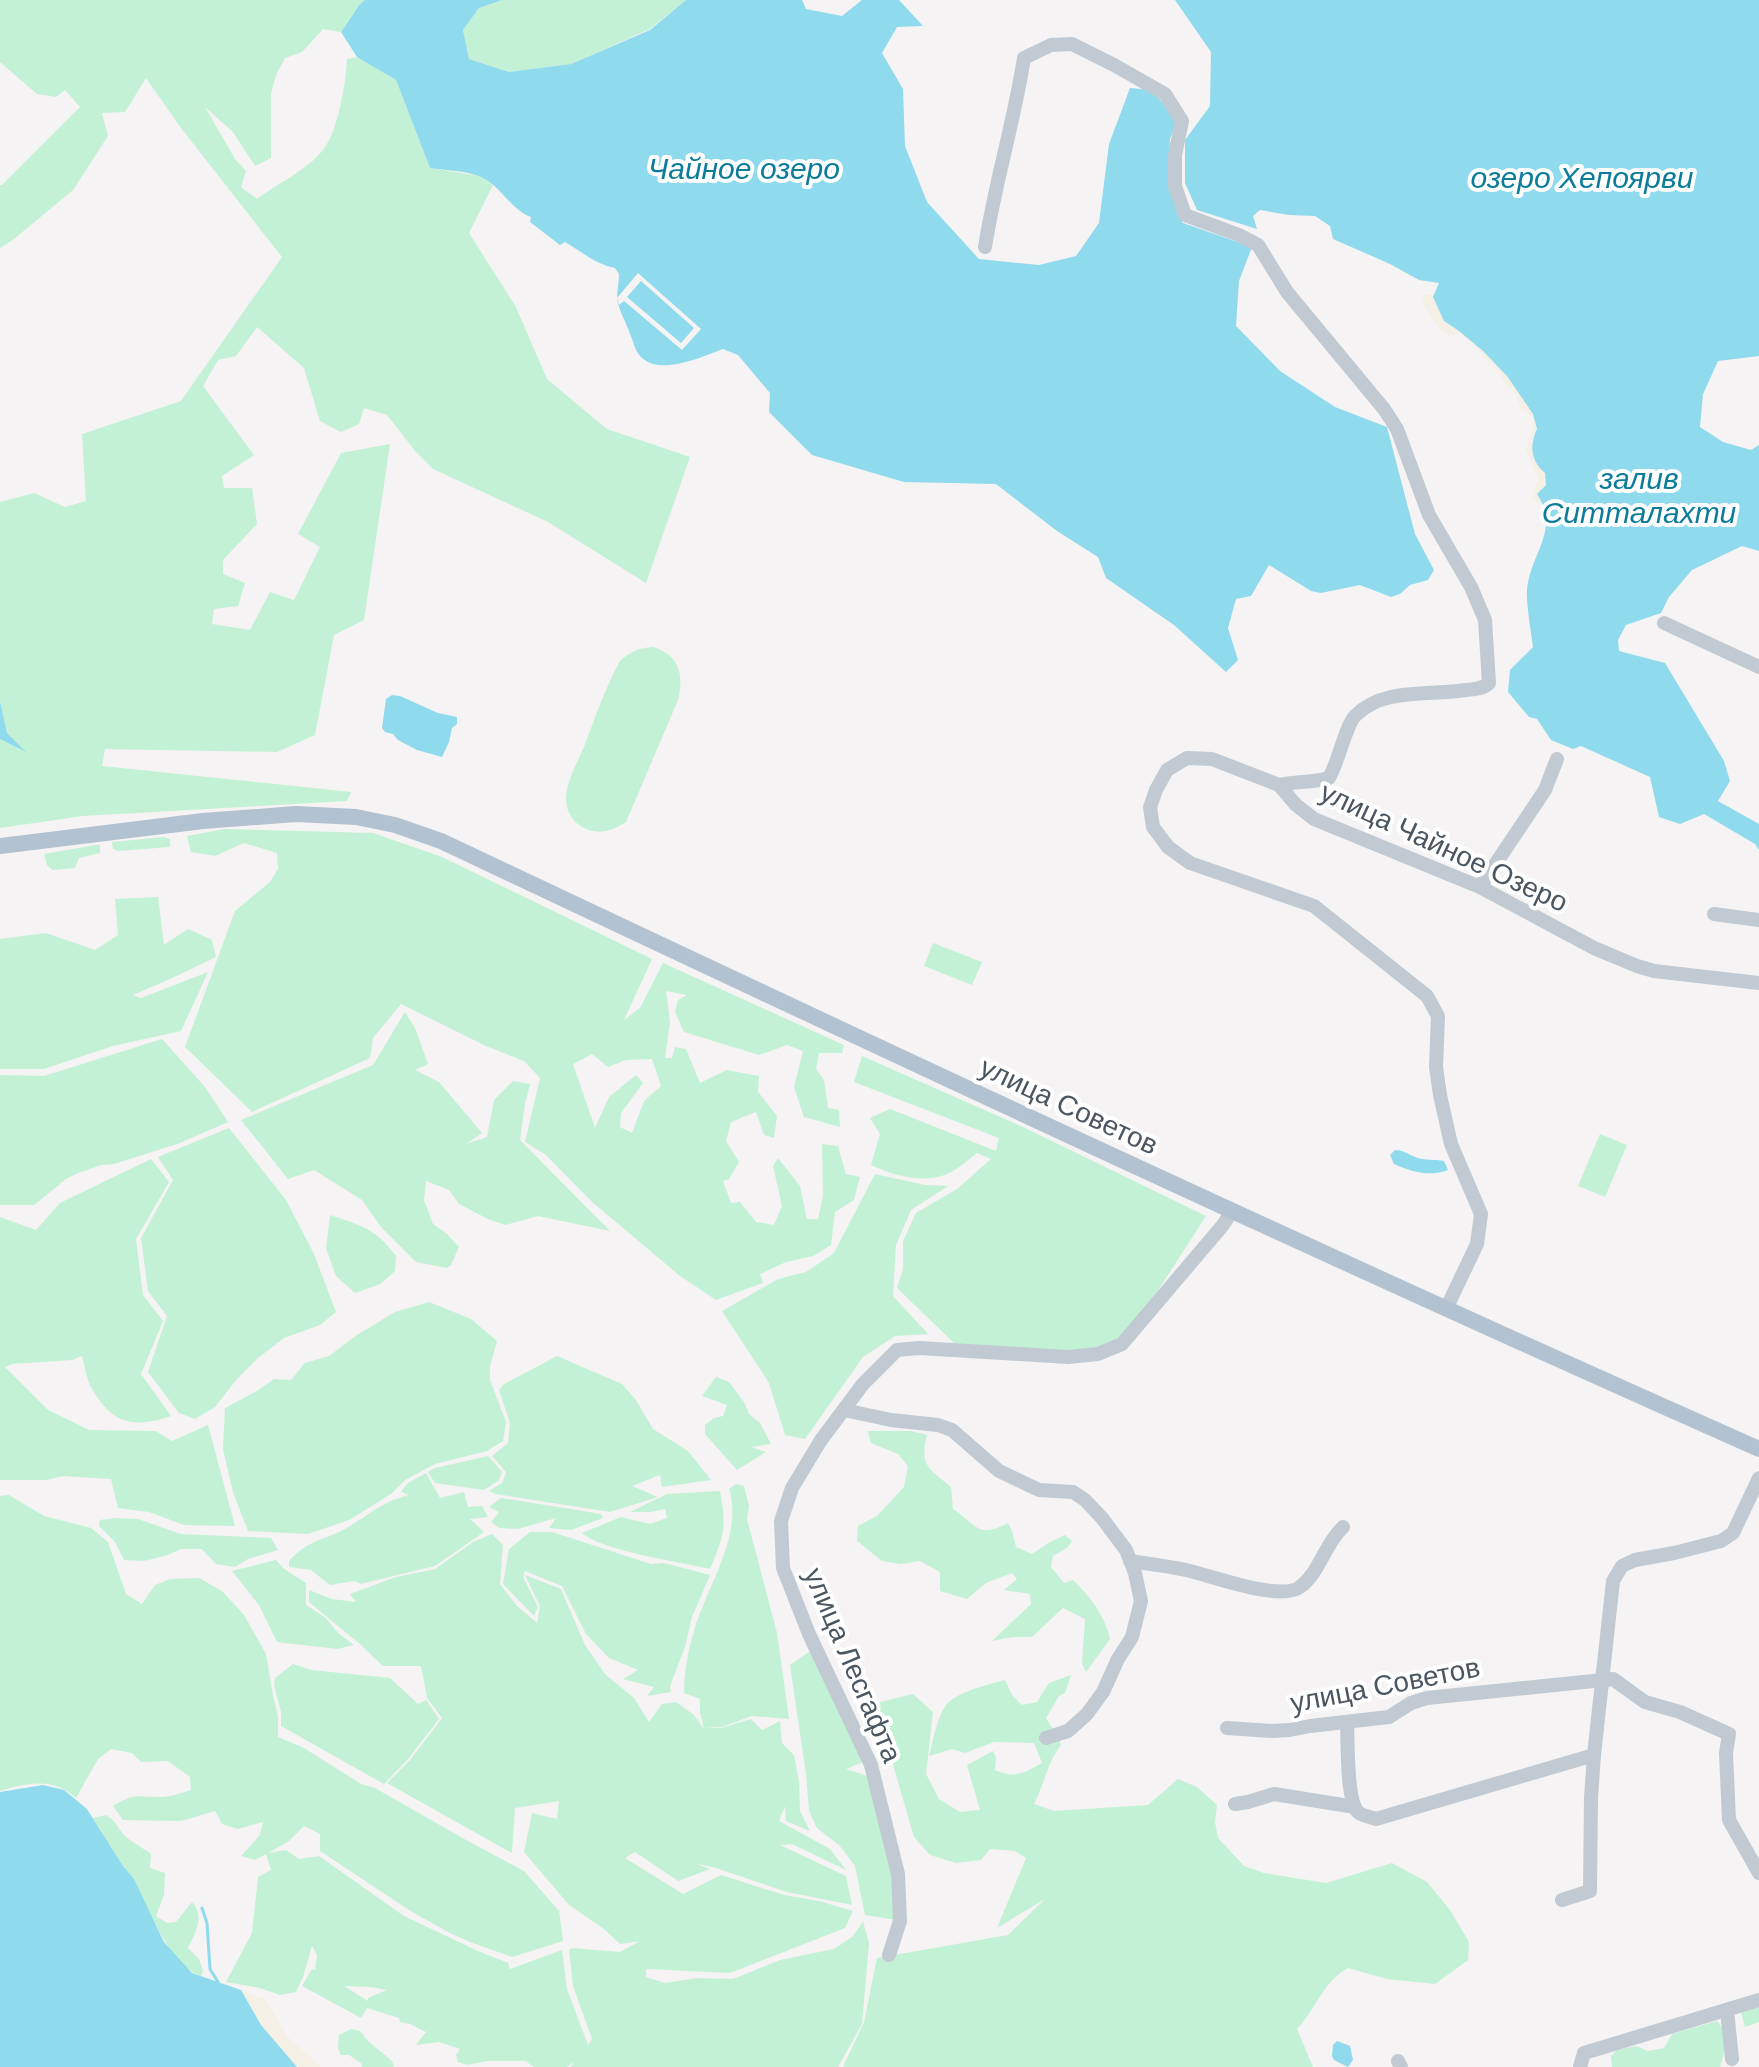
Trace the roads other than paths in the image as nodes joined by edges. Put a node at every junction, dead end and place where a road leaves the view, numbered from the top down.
1 (985, 247) dead end
2 (1664, 623) dead end
3 (1759, 667) edge
4 (1557, 759) dead end
5 (1279, 785) junction
6 (0, 846) edge
7 (1480, 887) junction
8 (1714, 914) dead end
9 (1759, 920) edge
10 (1759, 983) edge
11 (1232, 1211) junction
12 (1446, 1309) junction
13 (844, 1410) junction
14 (1759, 1449) edge
15 (1759, 1478) edge
16 (1343, 1527) dead end
17 (1130, 1561) junction
18 (1601, 1679) junction
19 (1347, 1722) junction
20 (1227, 1728) dead end
21 (1046, 1738) dead end
22 (1594, 1755) junction
23 (1235, 1804) dead end
24 (1355, 1807) junction
25 (1759, 1873) edge
26 (1562, 1900) dead end
27 (889, 1955) dead end
28 (1759, 2000) edge
29 (1727, 2010) junction
30 (1732, 2059) dead end
31 (1580, 2067) edge

1 - 5 street, улица Чайное Озеро
2 - 3 street
4 - 7 street
5 - 7 street, улица Чайное Озеро
5 - 12 street
6 - 11 main road, улица Советов
7 - 10 street, улица Чайное Озеро
8 - 9 street
11 - 12 main road, улица Советов
11 - 13 street, улица Лесгафта
12 - 14 main road, улица Советов
13 - 17 street
13 - 27 street, улица Лесгафта
15 - 18 street
16 - 17 street
17 - 21 street
18 - 19 street, улица Советов
18 - 22 street
18 - 25 street
19 - 20 street, улица Советов
19 - 24 street
22 - 24 street
22 - 26 street
23 - 24 street
28 - 29 street
29 - 30 street
29 - 31 street

